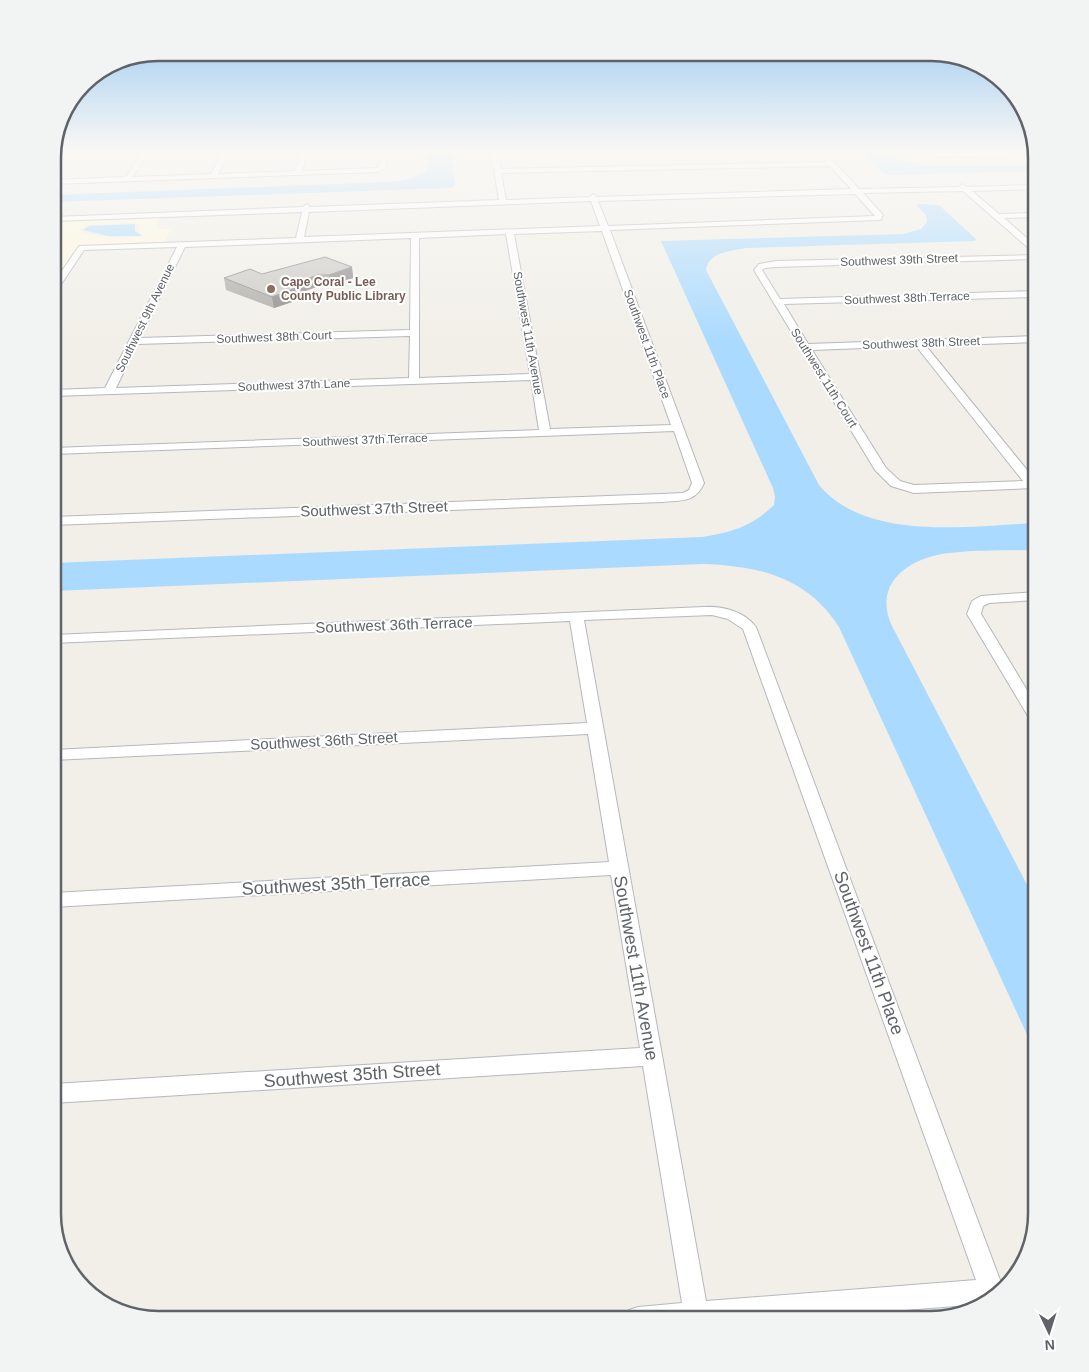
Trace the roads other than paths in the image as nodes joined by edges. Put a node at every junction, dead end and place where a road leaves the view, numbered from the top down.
1 (108, 215) edge
2 (304, 215) edge
3 (600, 215) edge
4 (879, 215) edge
5 (1028, 215) edge
6 (997, 216) joint
7 (61, 217) edge
8 (605, 228) junction
9 (510, 232) junction
10 (415, 235) junction
11 (299, 240) junction
12 (1028, 243) edge
13 (182, 244) junction
14 (1028, 257) edge
15 (762, 266) joint
16 (61, 278) edge
17 (1028, 294) edge
18 (777, 302) junction
19 (414, 333) junction
20 (135, 341) junction
21 (1028, 341) edge
22 (919, 343) junction
23 (805, 346) junction
24 (535, 377) junction
25 (414, 381) junction
26 (109, 391) junction
27 (61, 393) edge
28 (678, 428) junction
29 (545, 434) junction
30 (61, 451) edge
31 (1028, 477) edge
32 (1028, 484) edge
33 (694, 492) joint
34 (61, 521) edge
35 (1028, 596) edge
36 (735, 614) joint
37 (576, 617) junction
38 (61, 639) edge
39 (1028, 704) edge
40 (596, 728) junction
41 (61, 755) edge
42 (618, 868) junction
43 (61, 900) edge
44 (652, 1056) junction
45 (61, 1093) edge
46 (991, 1290) edge
47 (984, 1295) edge
48 (696, 1311) edge
49 (774, 1311) edge

1 - 7 street
2 - 11 street
3 - 8 street, Southwest 11th Place
4 - 8 street
5 - 6 street
6 - 12 street
8 - 9 street
8 - 28 street, Southwest 11th Place
9 - 10 street
9 - 24 street, Southwest 11th Avenue
10 - 11 street
10 - 19 street
11 - 13 street
13 - 16 street
13 - 20 street, Southwest 9th Avenue
14 - 15 street, Southwest 39th Street
15 - 18 street, Southwest 11th Court
17 - 18 street, Southwest 38th Terrace
18 - 23 street, Southwest 11th Court
19 - 20 street, Southwest 38th Court
19 - 25 street
20 - 26 street, Southwest 9th Avenue
21 - 22 street, Southwest 38th Street
22 - 23 street, Southwest 38th Street
22 - 31 street
23 - 32 street, Southwest 11th Court
24 - 25 street, Southwest 37th Lane
24 - 29 street, Southwest 11th Avenue
25 - 26 street, Southwest 37th Lane
26 - 27 street, Southwest 37th Lane
28 - 29 street, Southwest 37th Terrace
28 - 33 street, Southwest 11th Place
29 - 30 street, Southwest 37th Terrace
33 - 34 street, Southwest 37th Street
35 - 39 street
36 - 37 street, Southwest 36th Terrace
36 - 46 street, Southwest 11th Place
37 - 38 street, Southwest 36th Terrace
37 - 40 street, Southwest 11th Avenue
40 - 41 street, Southwest 36th Street
40 - 42 street, Southwest 11th Avenue
42 - 43 street, Southwest 35th Terrace
42 - 44 street, Southwest 11th Avenue
44 - 45 street, Southwest 35th Street
44 - 48 street, Southwest 11th Avenue
47 - 49 street

